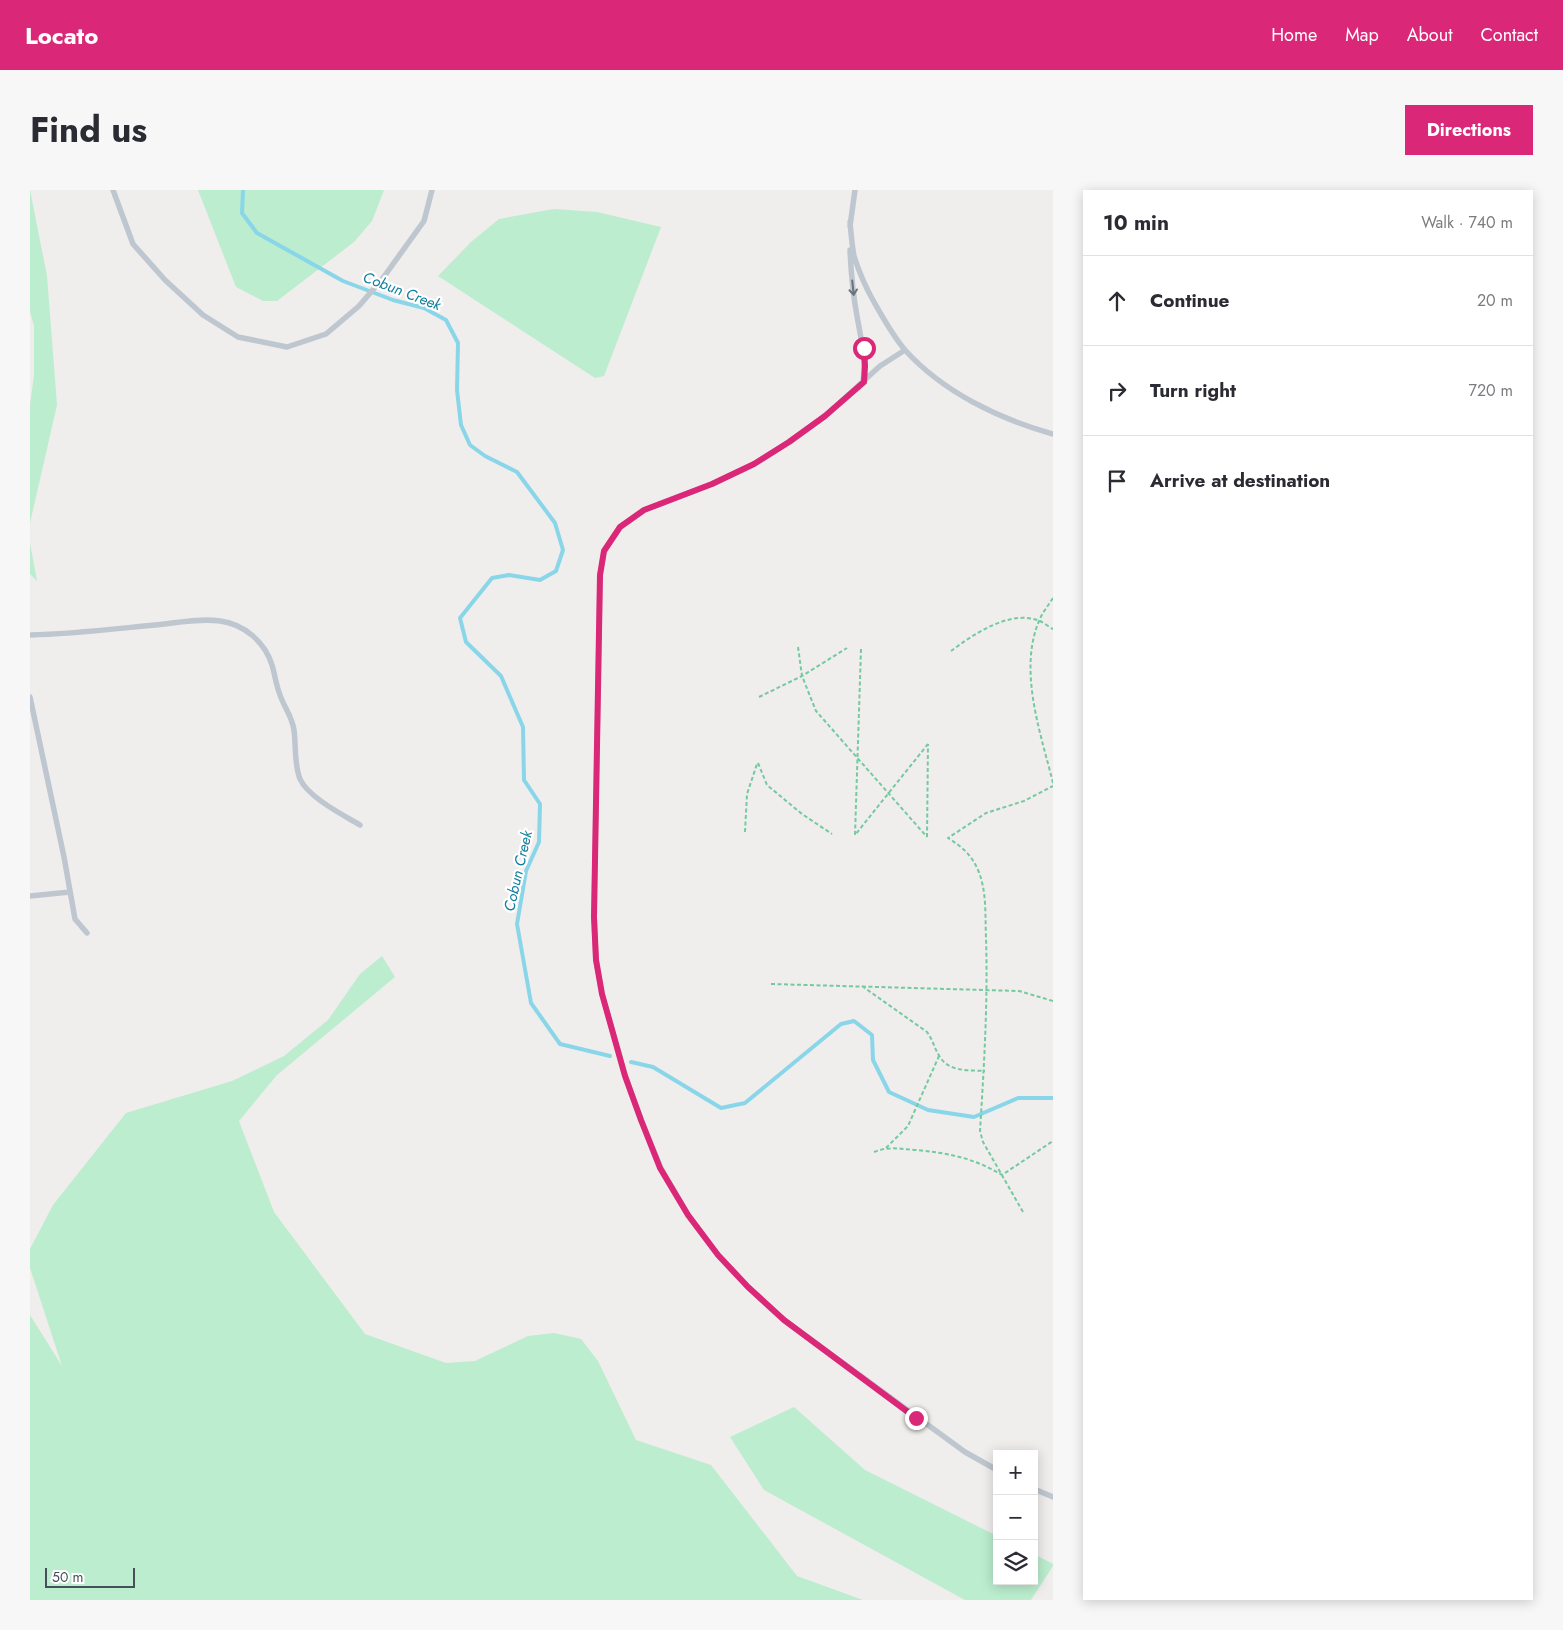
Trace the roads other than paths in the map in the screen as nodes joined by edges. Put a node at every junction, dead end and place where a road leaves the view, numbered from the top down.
1 (113, 190) edge
2 (432, 190) edge
3 (855, 190) edge
4 (850, 222) junction
5 (905, 350) junction
6 (864, 382) junction
7 (1053, 434) edge
8 (30, 636) edge
9 (30, 697) edge
10 (360, 824) dead end
11 (70, 892) junction
12 (30, 896) edge
13 (88, 933) dead end
14 (993, 1468) edge
15 (1038, 1491) edge
16 (1053, 1497) edge

1 - 2 lane
3 - 4 lane
4 - 5 lane
4 -> 6 lane
5 - 6 lane
5 - 7 lane
6 - 14 lane
8 - 10 lane
9 - 11 lane
11 - 12 lane
11 - 13 lane
15 - 16 lane

